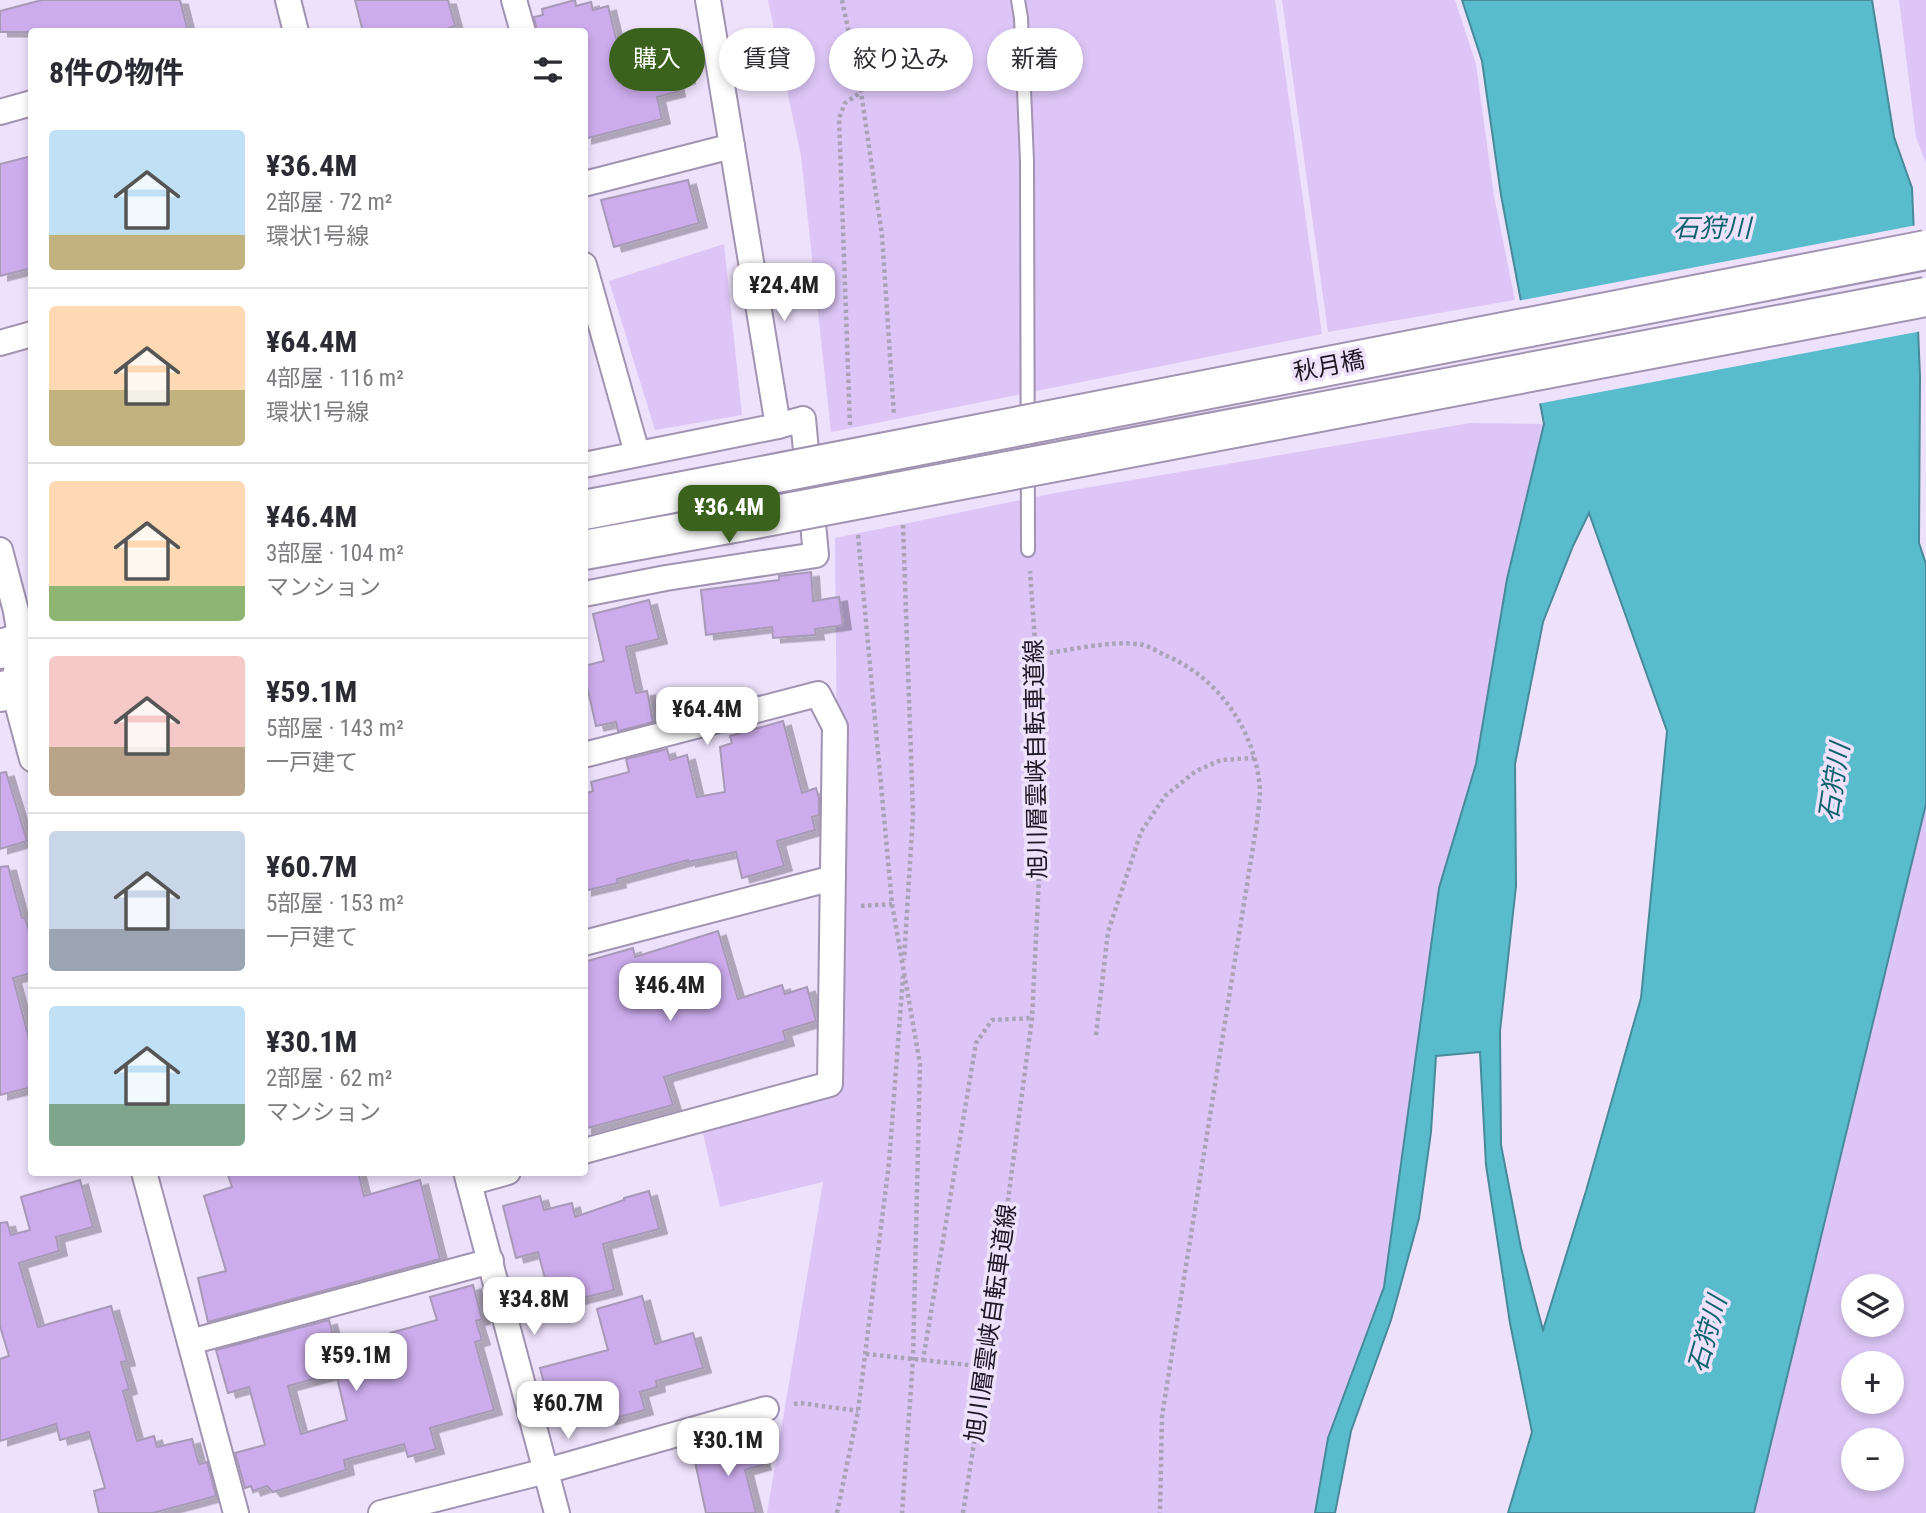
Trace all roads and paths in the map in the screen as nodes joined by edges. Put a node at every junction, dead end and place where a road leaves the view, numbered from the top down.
1 (288, 0) edge
2 (514, 0) edge
3 (708, 0) edge
4 (842, 0) edge
5 (1018, 0) edge
6 (295, 28) edge
7 (522, 28) edge
8 (861, 92) junction
9 (28, 104) edge
10 (0, 111) edge
11 (732, 146) junction
12 (588, 183) edge
13 (1926, 250) edge
14 (588, 279) edge
15 (1926, 298) edge
16 (28, 335) edge
17 (0, 343) edge
18 (778, 426) junction
19 (895, 427) dead end
20 (850, 437) dead end
21 (637, 453) junction
22 (588, 464) edge
23 (588, 509) edge
24 (903, 516) dead end
25 (858, 533) dead end
26 (588, 549) edge
27 (0, 550) edge
28 (1028, 550) joint
29 (588, 593) edge
30 (18, 644) edge
31 (1036, 655) junction
32 (15, 688) edge
33 (28, 742) edge
34 (588, 754) edge
35 (1254, 758) junction
36 (833, 878) junction
37 (588, 942) edge
38 (904, 968) junction
39 (1032, 1018) junction
40 (1096, 1034) dead end
41 (588, 1150) edge
42 (145, 1176) edge
43 (468, 1178) edge
44 (491, 1261) junction
45 (190, 1342) junction
46 (866, 1354) junction
47 (914, 1360) junction
48 (923, 1360) junction
49 (986, 1367) junction
50 (801, 1403) dead end
51 (766, 1409) dead end
52 (858, 1411) junction
53 (546, 1471) junction
54 (236, 1513) edge
55 (381, 1513) edge
56 (557, 1513) edge
57 (837, 1513) edge
58 (902, 1513) edge
59 (963, 1513) edge
60 (1160, 1513) edge

1 - 6 street
2 - 7 street
3 - 11 street
4 - 8 path
5 - 28 lane
8 - 19 path
8 - 20 path
9 - 10 street
11 - 12 street
11 - 18 street
13 - 23 main road, 秋月橋, bridge
14 - 21 street
15 - 26 main road, 秋月橋, bridge
16 - 17 street
18 - 21 street
18 - 29 street
21 - 22 street
24 - 38 path
25 - 38 path
27 - 30 street
28 - 31 path, 旭川層雲峡自転車道線
30 - 32 street
31 - 35 path
31 - 39 path, 旭川層雲峡自転車道線
32 - 33 street
34 - 36 street
35 - 40 path
35 - 60 path
36 - 37 street
36 - 41 street
38 - 46 path
38 - 47 path
39 - 48 path
39 - 49 path, 旭川層雲峡自転車道線
42 - 45 street
43 - 44 street
44 - 45 street
44 - 53 street
45 - 54 street
46 - 47 path
46 - 52 path
47 - 48 path
47 - 58 path
48 - 49 path
49 - 59 path, 旭川層雲峡自転車道線
50 - 52 path
51 - 53 street
52 - 57 path
53 - 55 street
53 - 56 street

